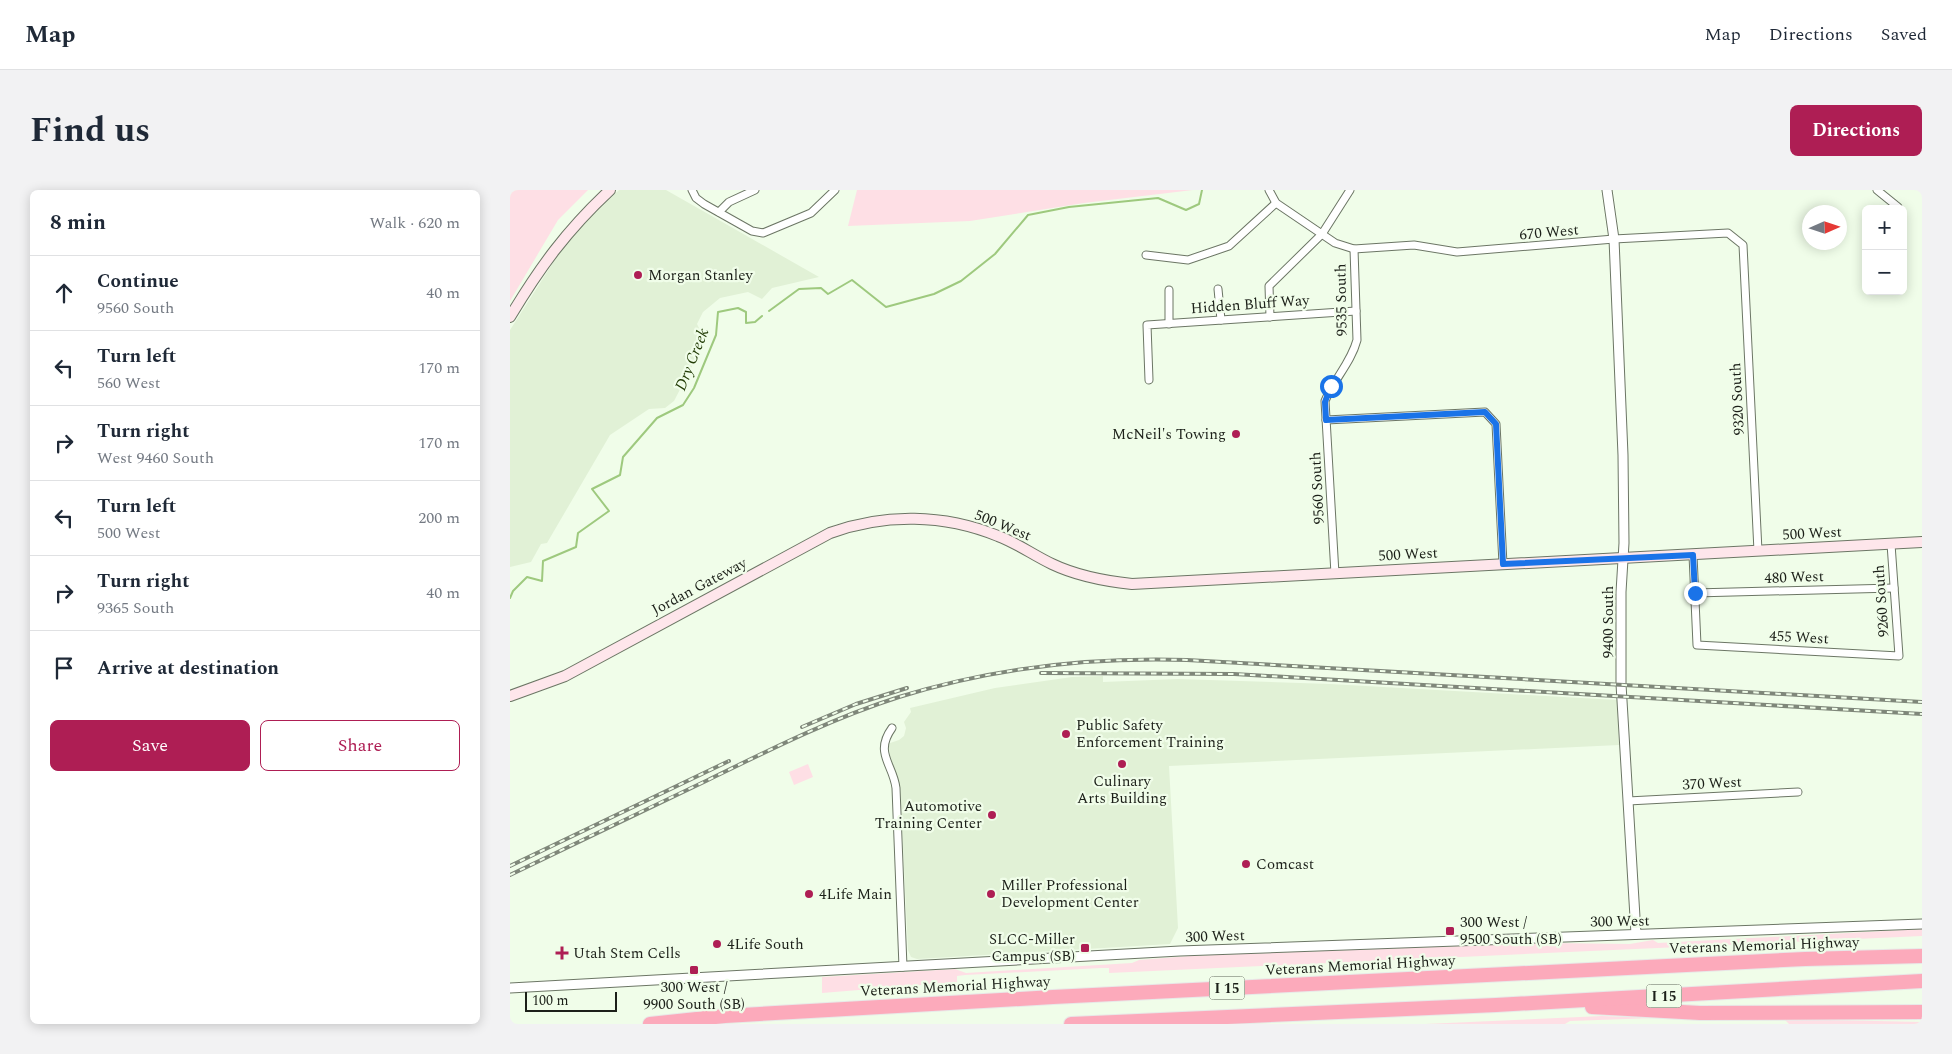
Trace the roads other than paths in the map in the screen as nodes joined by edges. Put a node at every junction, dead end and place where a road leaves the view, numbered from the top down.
1 (610, 190) edge
2 (692, 190) edge
3 (755, 190) edge
4 (835, 190) edge
5 (1269, 190) edge
6 (1350, 190) edge
7 (1607, 190) edge
8 (1877, 190) edge
9 (1276, 202) junction
10 (1896, 205) edge
11 (720, 212) junction
12 (1322, 234) junction
13 (1614, 239) junction
14 (1743, 245) joint
15 (1354, 249) junction
16 (1146, 255) dead end
17 (1218, 289) dead end
18 (1169, 290) dead end
19 (1356, 310) junction
20 (510, 317) edge
21 (1270, 317) junction
22 (1221, 320) junction
23 (1170, 324) junction
24 (1149, 380) dead end
25 (1325, 402) joint
26 (1326, 420) junction
27 (907, 518) joint
28 (1922, 542) edge
29 (1891, 544) junction
30 (1758, 551) junction
31 (1693, 555) junction
32 (1622, 558) junction
33 (1503, 564) junction
34 (1336, 574) junction
35 (1894, 588) junction
36 (1695, 593) junction
37 (1899, 656) joint
38 (510, 696) edge
39 (892, 728) dead end
40 (1798, 792) dead end
41 (1628, 801) junction
42 (1922, 924) edge
43 (1636, 934) junction
44 (1922, 946) edge
45 (1922, 956) edge
46 (1805, 959) junction
47 (903, 967) junction
48 (1922, 981) edge
49 (1832, 986) junction
50 (510, 988) edge
51 (1922, 990) edge
52 (1496, 1005) junction
53 (1922, 1012) edge
54 (650, 1024) edge
55 (1071, 1024) edge

1 - 20 main road
2 - 11 street
3 - 11 street
4 - 11 street
5 - 9 street
6 - 12 street
7 - 13 street, 9400 South
8 - 10 street
9 - 12 street
9 - 16 street
12 - 15 street
12 - 21 street
13 - 14 street, 670 West
13 - 15 street, 670 West
13 - 32 street, 9400 South
14 - 30 street, 9320 South
15 - 19 street, 9535 South
17 - 22 street
18 - 23 street
19 - 21 street, Hidden Bluff Way
19 - 25 street, 9535 South
21 - 22 street, Hidden Bluff Way
22 - 23 street, Hidden Bluff Way
23 - 24 street, Hidden Bluff Way
25 - 26 street, 9560 South
26 - 33 street
26 - 34 street, 9560 South
27 - 34 main road, 500 West
27 - 38 main road, Jordan Gateway
28 - 29 main road, 500 West
29 - 30 main road, 500 West
29 - 35 street, 9260 South
30 - 31 main road, 500 West
31 - 32 main road, 500 West
31 - 36 street
32 - 33 main road, 500 West
32 - 41 street, 9400 South
33 - 34 main road, 500 West
35 - 36 street, 480 West
35 - 37 street, 9260 South
36 - 37 street, 455 West
39 - 47 street
40 - 41 street, 370 West
41 - 43 street, 9400 South
42 - 43 street, 300 West
43 - 47 street, 300 West
44 - 46 highway
45 - 46 highway, Veterans Memorial Highway / I 15
46 - 54 highway, Veterans Memorial Highway / I 15
47 - 50 street, 300 West
48 - 49 highway, I 15
49 - 51 highway
49 - 52 highway, I 15
52 - 53 highway
52 - 55 highway, I 15

